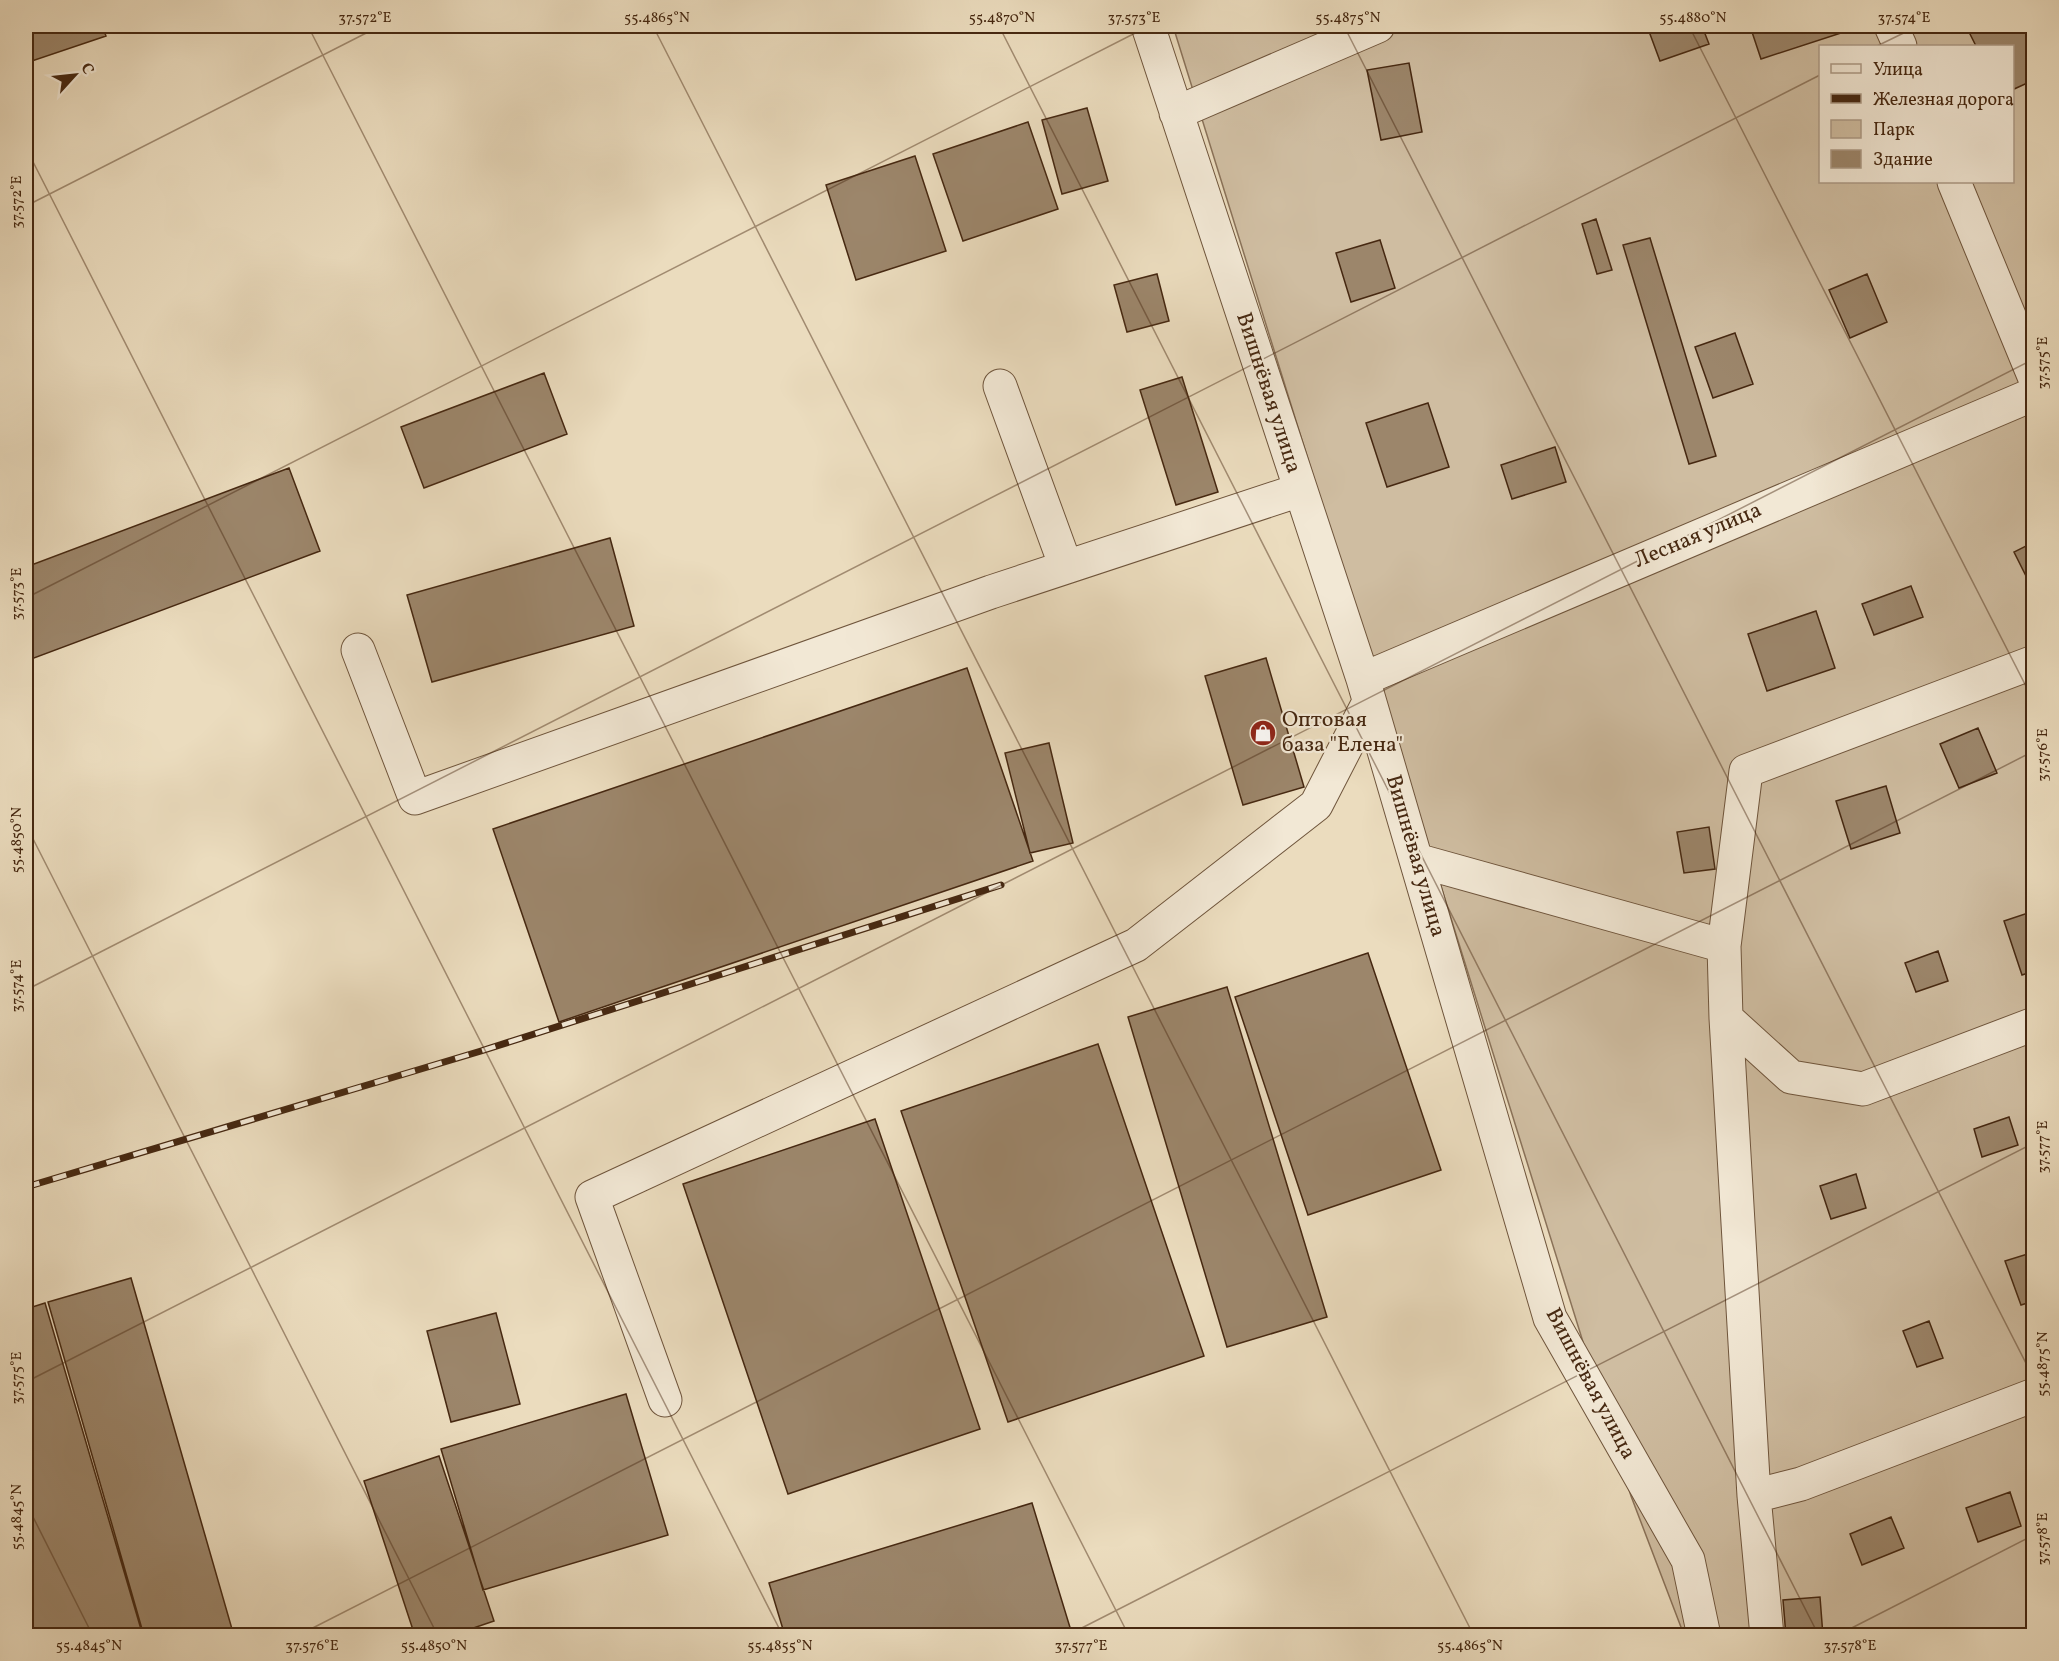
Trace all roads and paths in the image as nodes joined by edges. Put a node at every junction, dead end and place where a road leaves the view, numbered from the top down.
1 (1149, 26) edge
2 (1378, 26) edge
3 (1891, 26) edge
4 (1900, 45) edge
5 (1176, 113) junction
6 (1954, 183) edge
7 (2034, 376) edge
8 (1000, 386) dead end
9 (2034, 394) edge
10 (1300, 490) junction
11 (1066, 567) junction
12 (358, 650) dead end
13 (2034, 662) edge
14 (1366, 690) junction
15 (1416, 860) junction
16 (1724, 946) junction
17 (1726, 1018) junction
18 (2034, 1024) edge
19 (2034, 1395) edge
20 (665, 1400) dead end
21 (1754, 1496) junction
22 (1704, 1635) edge
23 (1767, 1635) edge

1 - 5 street, Вишнёвая улица
2 - 5 street
3 - 4 street
5 - 10 street, Вишнёвая улица
6 - 7 street
8 - 11 street
9 - 14 street, Лесная улица
10 - 11 street
10 - 14 street, Вишнёвая улица
11 - 12 street
13 - 16 street
14 - 15 street, Вишнёвая улица
14 - 20 street
15 - 16 street
15 - 22 street, Вишнёвая улица
16 - 17 street
17 - 18 street
17 - 21 street
19 - 21 street
21 - 23 street

